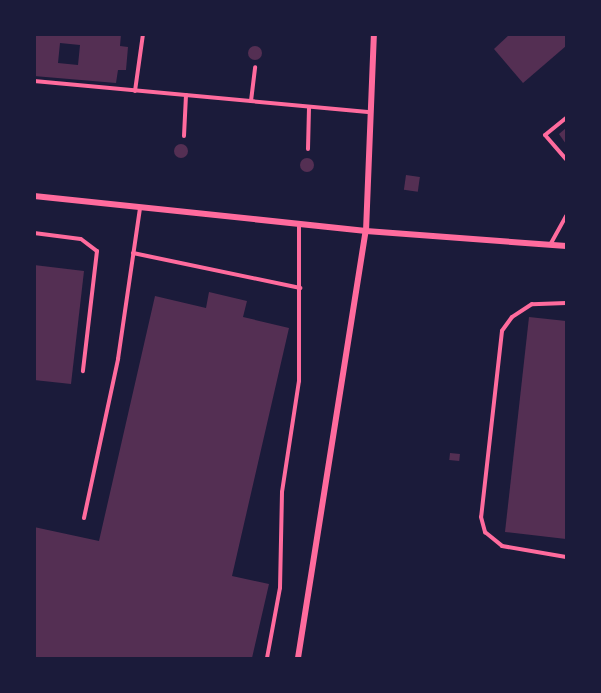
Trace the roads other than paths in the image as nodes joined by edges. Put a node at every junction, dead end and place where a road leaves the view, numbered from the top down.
1 (143, 34) edge
2 (374, 34) edge
3 (255, 67) dead end
4 (34, 81) edge
5 (135, 91) junction
6 (186, 95) junction
7 (251, 101) junction
8 (309, 107) junction
9 (371, 112) junction
10 (567, 118) edge
11 (184, 136) dead end
12 (308, 149) dead end
13 (567, 159) edge
14 (34, 196) edge
15 (140, 207) junction
16 (567, 216) edge
17 (299, 224) junction
18 (366, 231) junction
19 (34, 233) edge
20 (550, 245) junction
21 (567, 246) edge
22 (133, 253) junction
23 (300, 288) junction
24 (567, 303) edge
25 (83, 370) dead end
26 (84, 518) dead end
27 (567, 557) edge
28 (267, 658) edge
29 (298, 658) edge

1 - 5 lane
2 - 9 street
3 - 7 lane
4 - 5 lane
5 - 6 lane
6 - 7 lane
6 - 11 lane
7 - 8 lane
8 - 9 lane
8 - 12 lane
9 - 18 street
10 - 13 lane
14 - 15 street
15 - 17 street
15 - 22 lane
16 - 20 lane
17 - 18 street
17 - 23 lane
18 - 20 street
18 - 29 street
19 - 25 lane
20 - 21 street
22 - 23 lane
22 - 26 lane
23 - 28 lane
24 - 27 lane

